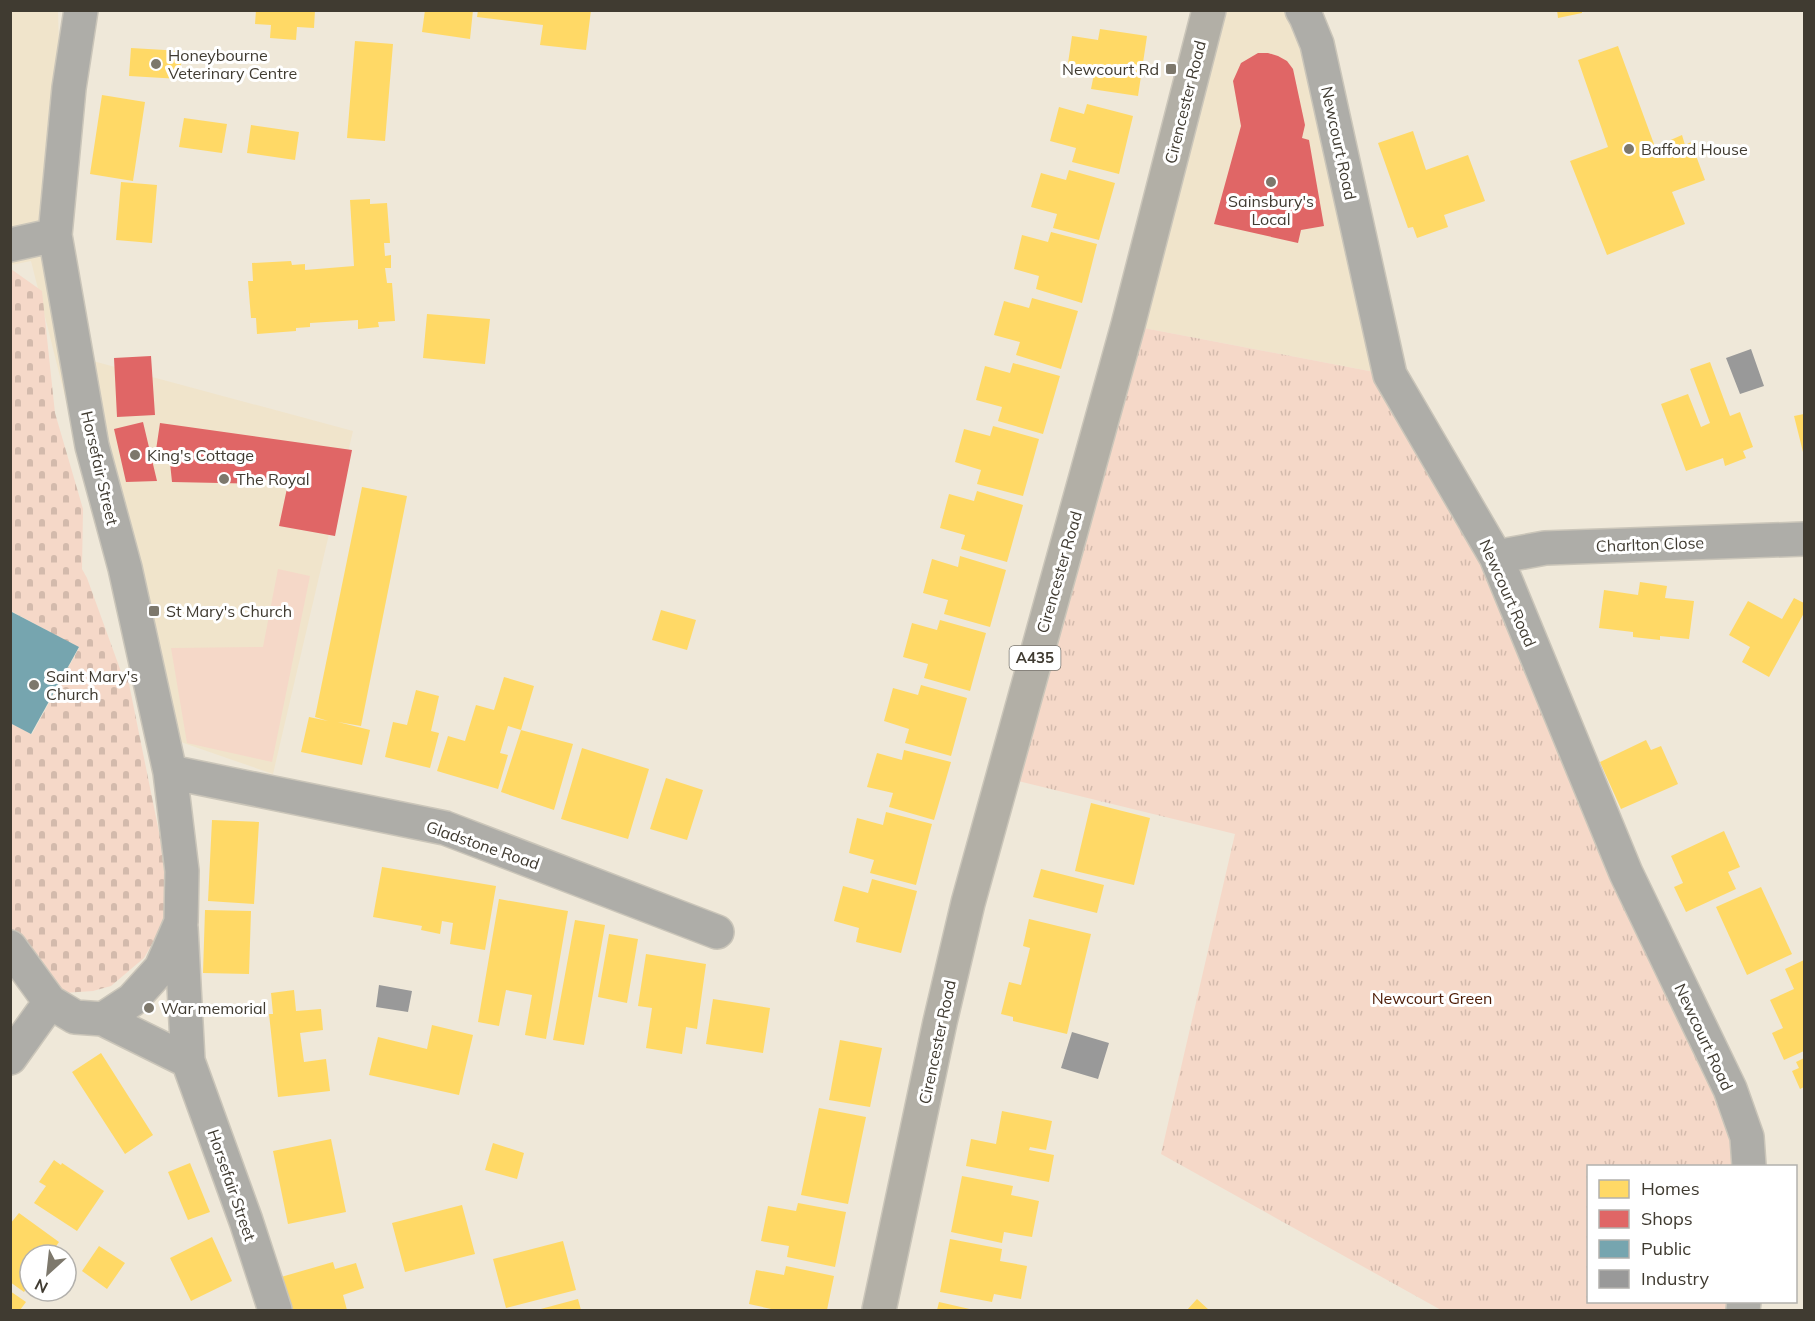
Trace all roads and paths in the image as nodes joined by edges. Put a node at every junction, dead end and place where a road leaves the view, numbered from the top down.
1 (81, 10) edge
2 (1209, 10) edge
3 (1302, 10) edge
4 (55, 235) junction
5 (10, 245) edge
6 (1804, 539) edge
7 (1496, 556) junction
8 (170, 772) junction
9 (181, 922) junction
10 (717, 932) dead end
11 (10, 947) edge
12 (50, 1002) junction
13 (103, 1019) junction
14 (10, 1058) edge
15 (188, 1061) junction
16 (1749, 1165) edge
17 (275, 1311) edge
18 (879, 1311) edge

1 - 4 street, Horsefair Street
2 - 18 main road, Cirencester Road / A435
3 - 7 street, Newcourt Road
4 - 5 street
4 - 8 street, Horsefair Street
6 - 7 street, Charlton Close
7 - 16 street, Newcourt Road
8 - 9 street, Horsefair Street
8 - 10 street, Gladstone Road
9 - 13 street, Horsefair Street
9 - 15 street, Horsefair Street
11 - 12 street
12 - 13 street
12 - 14 street
13 - 15 street
15 - 17 street, Horsefair Street

